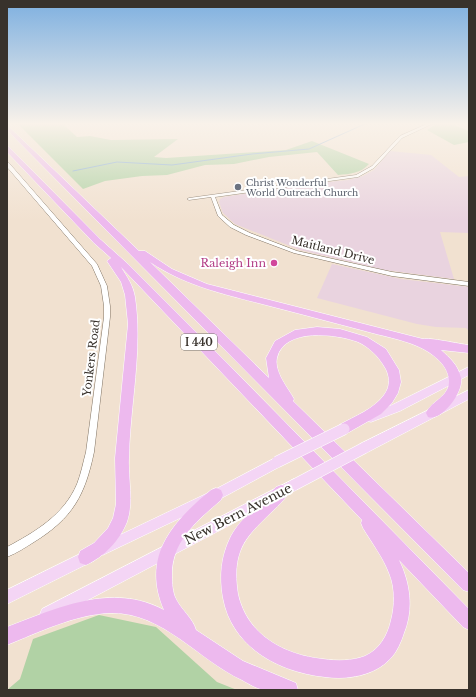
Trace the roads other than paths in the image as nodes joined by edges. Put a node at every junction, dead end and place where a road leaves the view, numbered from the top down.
1 (14, 156) edge
2 (37, 156) edge
3 (384, 156) edge
4 (7, 164) edge
5 (214, 197) junction
6 (189, 199) dead end
7 (117, 238) junction
8 (97, 241) junction
9 (469, 284) edge
10 (376, 330) junction
11 (469, 348) edge
12 (469, 371) edge
13 (455, 378) junction
14 (469, 394) edge
15 (432, 413) junction
16 (306, 424) junction
17 (344, 429) junction
18 (287, 489) junction
19 (216, 495) junction
20 (355, 502) junction
21 (7, 552) edge
22 (167, 552) junction
23 (86, 557) junction
24 (469, 584) edge
25 (7, 597) edge
26 (469, 621) edge
27 (7, 636) edge
28 (196, 641) junction
29 (289, 690) edge

1 - 8 highway, I 440
2 - 7 highway, I 440
3 - 5 street
4 - 21 street, Yonkers Road
5 - 6 street
5 - 9 street, Maitland Drive
7 - 10 highway
7 - 16 highway, I 440
8 - 20 highway, I 440
8 - 23 highway
10 - 11 highway
10 - 13 highway
12 - 13 main road
13 - 15 highway
13 - 17 main road
14 - 15 main road, New Bern Avenue
15 - 18 main road, New Bern Avenue, bridge
16 - 17 highway
16 - 24 highway, I 440
17 - 19 main road, bridge
18 - 20 highway
18 - 22 main road, New Bern Avenue
19 - 22 highway
19 - 23 main road
20 - 26 highway, I 440
22 - 27 main road, New Bern Avenue
22 - 28 highway
23 - 25 main road
27 - 28 highway
28 - 29 highway

